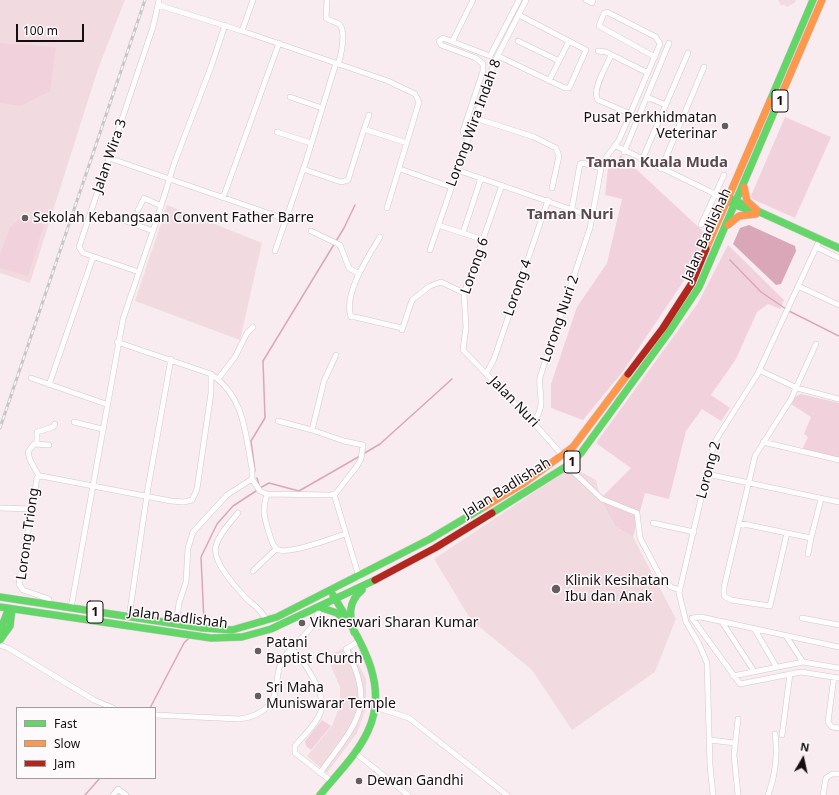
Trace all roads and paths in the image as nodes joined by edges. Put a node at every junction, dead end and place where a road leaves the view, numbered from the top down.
1 (253, 0) edge
2 (327, 0) edge
3 (473, 0) edge
4 (519, 0) edge
5 (526, 0) edge
6 (586, 0) edge
7 (593, 0) edge
8 (813, 0) edge
9 (822, 0) edge
10 (158, 2) edge
11 (519, 15) junction
12 (225, 26) junction
13 (242, 31) junction
14 (453, 40) junction
15 (569, 40) junction
16 (518, 41) dead end
17 (279, 43) junction
18 (669, 43) dead end
19 (598, 50) dead end
20 (688, 53) dead end
21 (611, 55) junction
22 (490, 56) junction
23 (655, 57) junction
24 (497, 58) junction
25 (559, 61) junction
26 (337, 63) junction
27 (704, 67) dead end
28 (648, 73) junction
29 (549, 81) junction
30 (290, 97) dead end
31 (647, 97) junction
32 (666, 105) junction
33 (322, 108) junction
34 (631, 114) junction
35 (369, 115) dead end
36 (475, 118) junction
37 (364, 129) junction
38 (277, 132) dead end
39 (468, 137) junction
40 (311, 143) junction
41 (407, 143) junction
42 (616, 146) junction
43 (624, 152) junction
44 (109, 158) junction
45 (642, 160) junction
46 (601, 168) junction
47 (303, 169) junction
48 (400, 169) junction
49 (661, 169) junction
50 (457, 170) junction
51 (724, 176) dead end
52 (481, 178) junction
53 (169, 179) junction
54 (502, 185) junction
55 (744, 186) junction
56 (451, 187) junction
57 (552, 188) dead end
58 (716, 194) junction
59 (223, 198) junction
60 (548, 200) junction
61 (729, 200) junction
62 (736, 203) junction
63 (161, 206) junction
64 (387, 208) dead end
65 (572, 208) junction
66 (138, 210) dead end
67 (757, 212) junction
68 (593, 216) junction
69 (120, 219) dead end
70 (285, 219) junction
71 (438, 225) junction
72 (701, 225) dead end
73 (726, 228) junction
74 (153, 231) junction
75 (311, 231) dead end
76 (463, 233) junction
77 (380, 237) dead end
78 (820, 239) junction
79 (484, 240) junction
80 (816, 247) junction
81 (839, 248) edge
82 (430, 250) dead end
83 (275, 252) dead end
84 (93, 257) junction
85 (839, 258) edge
86 (139, 272) junction
87 (359, 274) junction
88 (798, 286) junction
89 (464, 293) junction
90 (839, 305) edge
91 (253, 327) dead end
92 (666, 330) junction
93 (117, 342) junction
94 (816, 344) dead end
95 (463, 350) joint
96 (336, 355) dead end
97 (171, 360) junction
98 (759, 370) junction
99 (211, 374) junction
100 (486, 374) junction
101 (31, 378) dead end
102 (218, 379) junction
103 (49, 385) junction
104 (797, 388) junction
105 (839, 399) edge
106 (106, 404) junction
107 (278, 421) dead end
108 (74, 422) dead end
109 (533, 422) junction
110 (55, 424) dead end
111 (102, 429) junction
112 (312, 430) junction
113 (763, 442) junction
114 (37, 444) junction
115 (49, 445) dead end
116 (563, 456) junction
117 (839, 460) edge
118 (567, 466) junction
119 (707, 474) junction
120 (39, 476) junction
121 (252, 478) junction
122 (748, 482) junction
123 (92, 487) junction
124 (267, 494) junction
125 (334, 494) junction
126 (147, 497) junction
127 (821, 499) junction
128 (839, 502) edge
129 (0, 508) edge
130 (32, 509) junction
131 (238, 513) dead end
132 (653, 523) dead end
133 (738, 523) junction
134 (694, 532) junction
135 (787, 533) junction
136 (345, 534) junction
137 (811, 538) junction
138 (276, 549) junction
139 (808, 554) dead end
140 (253, 571) dead end
141 (359, 577) junction
142 (379, 578) junction
143 (680, 590) junction
144 (331, 592) junction
145 (0, 597) edge
146 (336, 600) junction
147 (0, 601) edge
148 (49, 604) junction
149 (61, 606) junction
150 (319, 607) junction
151 (8, 608) edge
152 (71, 608) junction
153 (29, 611) junction
154 (0, 616) edge
155 (129, 617) junction
156 (802, 618) dead end
157 (267, 621) junction
158 (348, 622) junction
159 (722, 622) junction
160 (176, 625) junction
161 (839, 625) edge
162 (5, 629) edge
163 (755, 630) junction
164 (354, 632) junction
165 (786, 636) junction
166 (0, 640) edge
167 (359, 642) junction
168 (0, 646) edge
169 (839, 647) edge
170 (8, 648) junction
171 (291, 648) junction
172 (803, 662) junction
173 (776, 666) junction
174 (839, 668) edge
175 (754, 671) junction
176 (790, 674) junction
177 (733, 676) junction
178 (837, 678) edge
179 (111, 707) edge
180 (375, 707) junction
181 (156, 715) edge
182 (738, 719) dead end
183 (839, 728) edge
184 (775, 734) dead end
185 (782, 735) dead end
186 (710, 740) junction
187 (734, 743) junction
188 (354, 752) junction
189 (320, 773) junction
190 (839, 774) edge
191 (331, 781) junction
192 (113, 795) edge
193 (126, 795) edge
194 (320, 795) edge
195 (408, 795) edge
196 (507, 795) edge
197 (713, 795) edge
198 (738, 795) edge
199 (768, 795) edge
200 (823, 795) edge

1 - 13 street
2 - 26 street
3 - 14 street
4 - 22 street
5 - 11 street, Lorong Wira Indah 8
6 - 7 street
8 - 61 main road, Jalan Badlishah / 1
9 - 55 main road, Jalan Badlishah / 1
10 - 12 street
10 - 44 street, Jalan Wira 3
11 - 15 street
11 - 24 street, Lorong Wira Indah 8
12 - 13 street
12 - 53 street
13 - 17 street
14 - 22 street
14 - 39 street
15 - 25 street
15 - 29 street
16 - 25 street
17 - 26 street
17 - 59 street
18 - 31 street
19 - 21 street
20 - 32 street
21 - 28 street
21 - 34 street
22 - 24 street
23 - 23 street
23 - 28 street
24 - 29 street
24 - 36 street, Lorong Wira Indah 8
25 - 29 street
26 - 33 street
26 - 41 street
27 - 49 street
28 - 34 street
30 - 33 street
31 - 32 street
31 - 43 street
32 - 45 street
33 - 40 street
34 - 42 street
35 - 37 street
36 - 39 street, Lorong Wira Indah 8
36 - 57 street
37 - 41 street
37 - 47 street
38 - 40 street
39 - 50 street, Lorong Wira Indah 8
40 - 47 street
41 - 48 street
42 - 43 street
42 - 46 street
43 - 45 street
44 - 53 street
44 - 84 street, Jalan Wira 3
45 - 49 street
46 - 65 street
46 - 68 street, Lorong Nuri 2
47 - 70 street
48 - 56 street
48 - 64 street
49 - 58 street
50 - 52 street
50 - 56 street, Lorong Wira Indah 8
51 - 58 street
52 - 54 street
52 - 76 street
53 - 59 street
53 - 63 street
54 - 60 street
54 - 79 street, Lorong 6
55 - 62 main road, Jalan Badlishah / 1
55 - 67 main road
56 - 71 street, Lorong Wira Indah 8
58 - 61 street
58 - 72 street
59 - 70 street
60 - 65 street
60 - 100 street, Lorong 4
61 - 62 main road
61 - 92 main road, Jalan Badlishah / 1
62 - 67 main road
62 - 73 main road, Jalan Badlishah / 1
63 - 66 street
63 - 74 street
65 - 68 street
67 - 73 main road
67 - 78 main road
68 - 109 street, Lorong Nuri 2
69 - 74 street
70 - 83 street
71 - 76 street
71 - 82 street, Lorong Wira Indah 8
73 - 92 main road, Jalan Badlishah / 1
74 - 86 street
75 - 87 street
76 - 79 street
77 - 87 street
78 - 80 street, Lorong 2
78 - 81 main road
79 - 89 street, Lorong 6
80 - 85 street
80 - 88 street, Lorong 2
84 - 86 street, Jalan Wira 3
84 - 103 street
86 - 93 street
87 - 89 street
88 - 90 street
88 - 98 street, Lorong 2
89 - 95 street, Lorong 6
91 - 102 street
92 - 116 main road, Jalan Badlishah / 1
92 - 118 main road, Jalan Badlishah / 1
93 - 97 street
93 - 106 street
94 - 104 street
95 - 100 street, Jalan Nuri
96 - 112 street
97 - 99 street
97 - 126 street
98 - 104 street
98 - 119 street, Lorong 2
99 - 102 street
99 - 126 street, Lorong Triong
100 - 109 street, Jalan Nuri
101 - 103 street
102 - 121 street
103 - 106 street
104 - 105 street
104 - 113 street
106 - 111 street
107 - 112 street
108 - 111 street
109 - 116 street, Jalan Nuri
110 - 114 street
111 - 123 street
112 - 125 street
113 - 117 street
113 - 122 street
114 - 115 street
114 - 120 street
116 - 141 main road, Jalan Badlishah / 1
118 - 142 main road, Jalan Badlishah / 1
118 - 143 street
119 - 122 street
119 - 134 street, Lorong 2
120 - 123 street, Lorong Triong
120 - 130 street, Lorong Triong
121 - 124 street
121 - 160 street
122 - 127 street
122 - 133 street
123 - 126 street, Lorong Triong
123 - 152 street
124 - 125 street
124 - 138 street
125 - 136 street
126 - 155 street
127 - 128 street
127 - 137 street
129 - 130 street
130 - 148 street, Lorong Triong
131 - 157 street
132 - 134 street
133 - 135 street
133 - 135 street
134 - 143 street, Lorong 2
135 - 137 street
136 - 138 street
136 - 141 street
137 - 139 street
138 - 140 street
141 - 144 main road, Jalan Badlishah / 1
142 - 146 main road, Jalan Badlishah / 1
142 - 164 main road
143 - 186 street, Lorong 2
144 - 146 main road
144 - 157 main road, Jalan Badlishah / 1
145 - 148 main road, Jalan Badlishah / 1
146 - 150 main road, Jalan Badlishah / 1
146 - 158 main road
147 - 151 main road
148 - 149 main road, Jalan Badlishah / 1
149 - 151 main road
149 - 152 main road, Jalan Badlishah / 1
150 - 153 main road, Jalan Badlishah / 1
150 - 158 main road
150 - 171 street
151 - 153 main road, Jalan Badlishah / 1
151 - 162 main road
152 - 155 main road, Jalan Badlishah / 1
153 - 162 main road
154 - 162 main road
155 - 160 main road, Jalan Badlishah / 1
156 - 161 street
157 - 160 main road, Jalan Badlishah / 1
158 - 164 main road
159 - 163 street
159 - 175 street
159 - 177 street
162 - 166 main road
162 - 170 street
163 - 165 street
163 - 173 street
164 - 167 main road
165 - 169 street
165 - 172 street
167 - 180 main road
167 - 189 street
168 - 170 street
170 - 179 street
171 - 181 street
171 - 189 street
172 - 173 street
172 - 174 street
173 - 175 street
175 - 177 street
176 - 177 street
176 - 178 street
176 - 185 street
178 - 183 street
180 - 188 main road
180 - 196 street
182 - 187 street
184 - 199 street
186 - 187 street
186 - 197 street, Lorong 2
187 - 198 street
188 - 191 main road
188 - 195 street
189 - 191 street
190 - 200 street
191 - 194 main road
192 - 193 street

